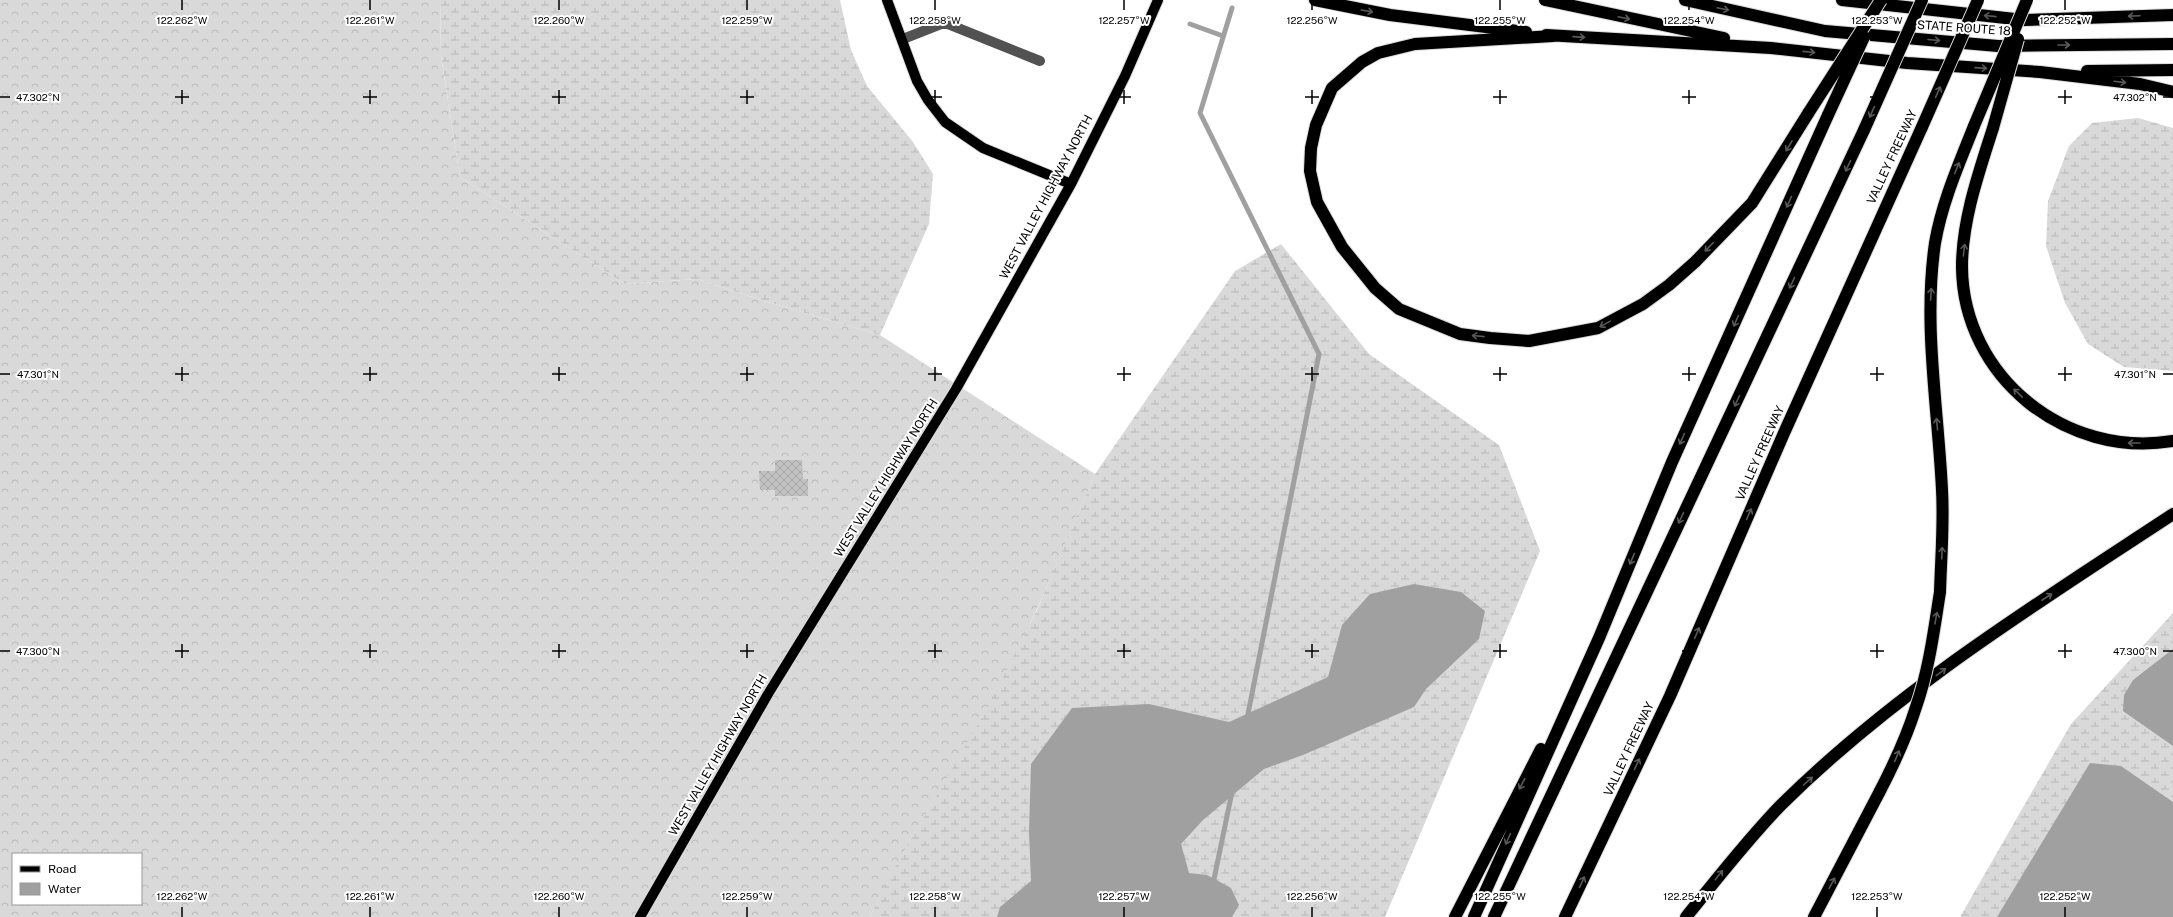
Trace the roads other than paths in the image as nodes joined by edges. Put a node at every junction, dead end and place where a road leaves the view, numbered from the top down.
1 (887, 0) edge
2 (1158, 0) edge
3 (1315, 0) edge
4 (1546, 0) edge
5 (1685, 0) edge
6 (1842, 0) edge
7 (1881, 0) edge
8 (1922, 0) edge
9 (1978, 0) edge
10 (2028, 0) edge
11 (2173, 15) edge
12 (1553, 36) junction
13 (902, 39) junction
14 (2173, 44) edge
15 (1771, 48) junction
16 (1040, 61) dead end
17 (2173, 70) edge
18 (2040, 72) junction
19 (2173, 92) edge
20 (1070, 184) junction
21 (2173, 441) edge
22 (2173, 514) edge
23 (1599, 638) junction
24 (640, 917) edge
25 (1456, 917) edge
26 (1474, 917) edge
27 (1494, 917) edge
28 (1566, 917) edge
29 (1686, 917) edge
30 (1814, 917) edge

1 - 13 main road
2 - 20 main road, WEST VALLEY HIGHWAY NORTH
3 -> 12 highway
4 -> 15 highway
5 -> 14 highway, STATE ROUTE 18
11 -> 6 highway, STATE ROUTE 18
7 -> 12 highway, bridge
7 -> 23 highway, bridge
8 -> 27 highway, bridge
28 -> 9 highway, VALLEY FREEWAY, bridge
21 -> 10 highway, bridge
30 -> 10 highway, bridge
12 -> 15 highway
13 - 16 lane
13 - 20 main road
15 -> 18 highway
17 - 18 highway
18 -> 19 highway
20 - 24 main road, WEST VALLEY HIGHWAY NORTH
29 -> 22 highway
23 -> 25 highway
23 -> 26 highway

